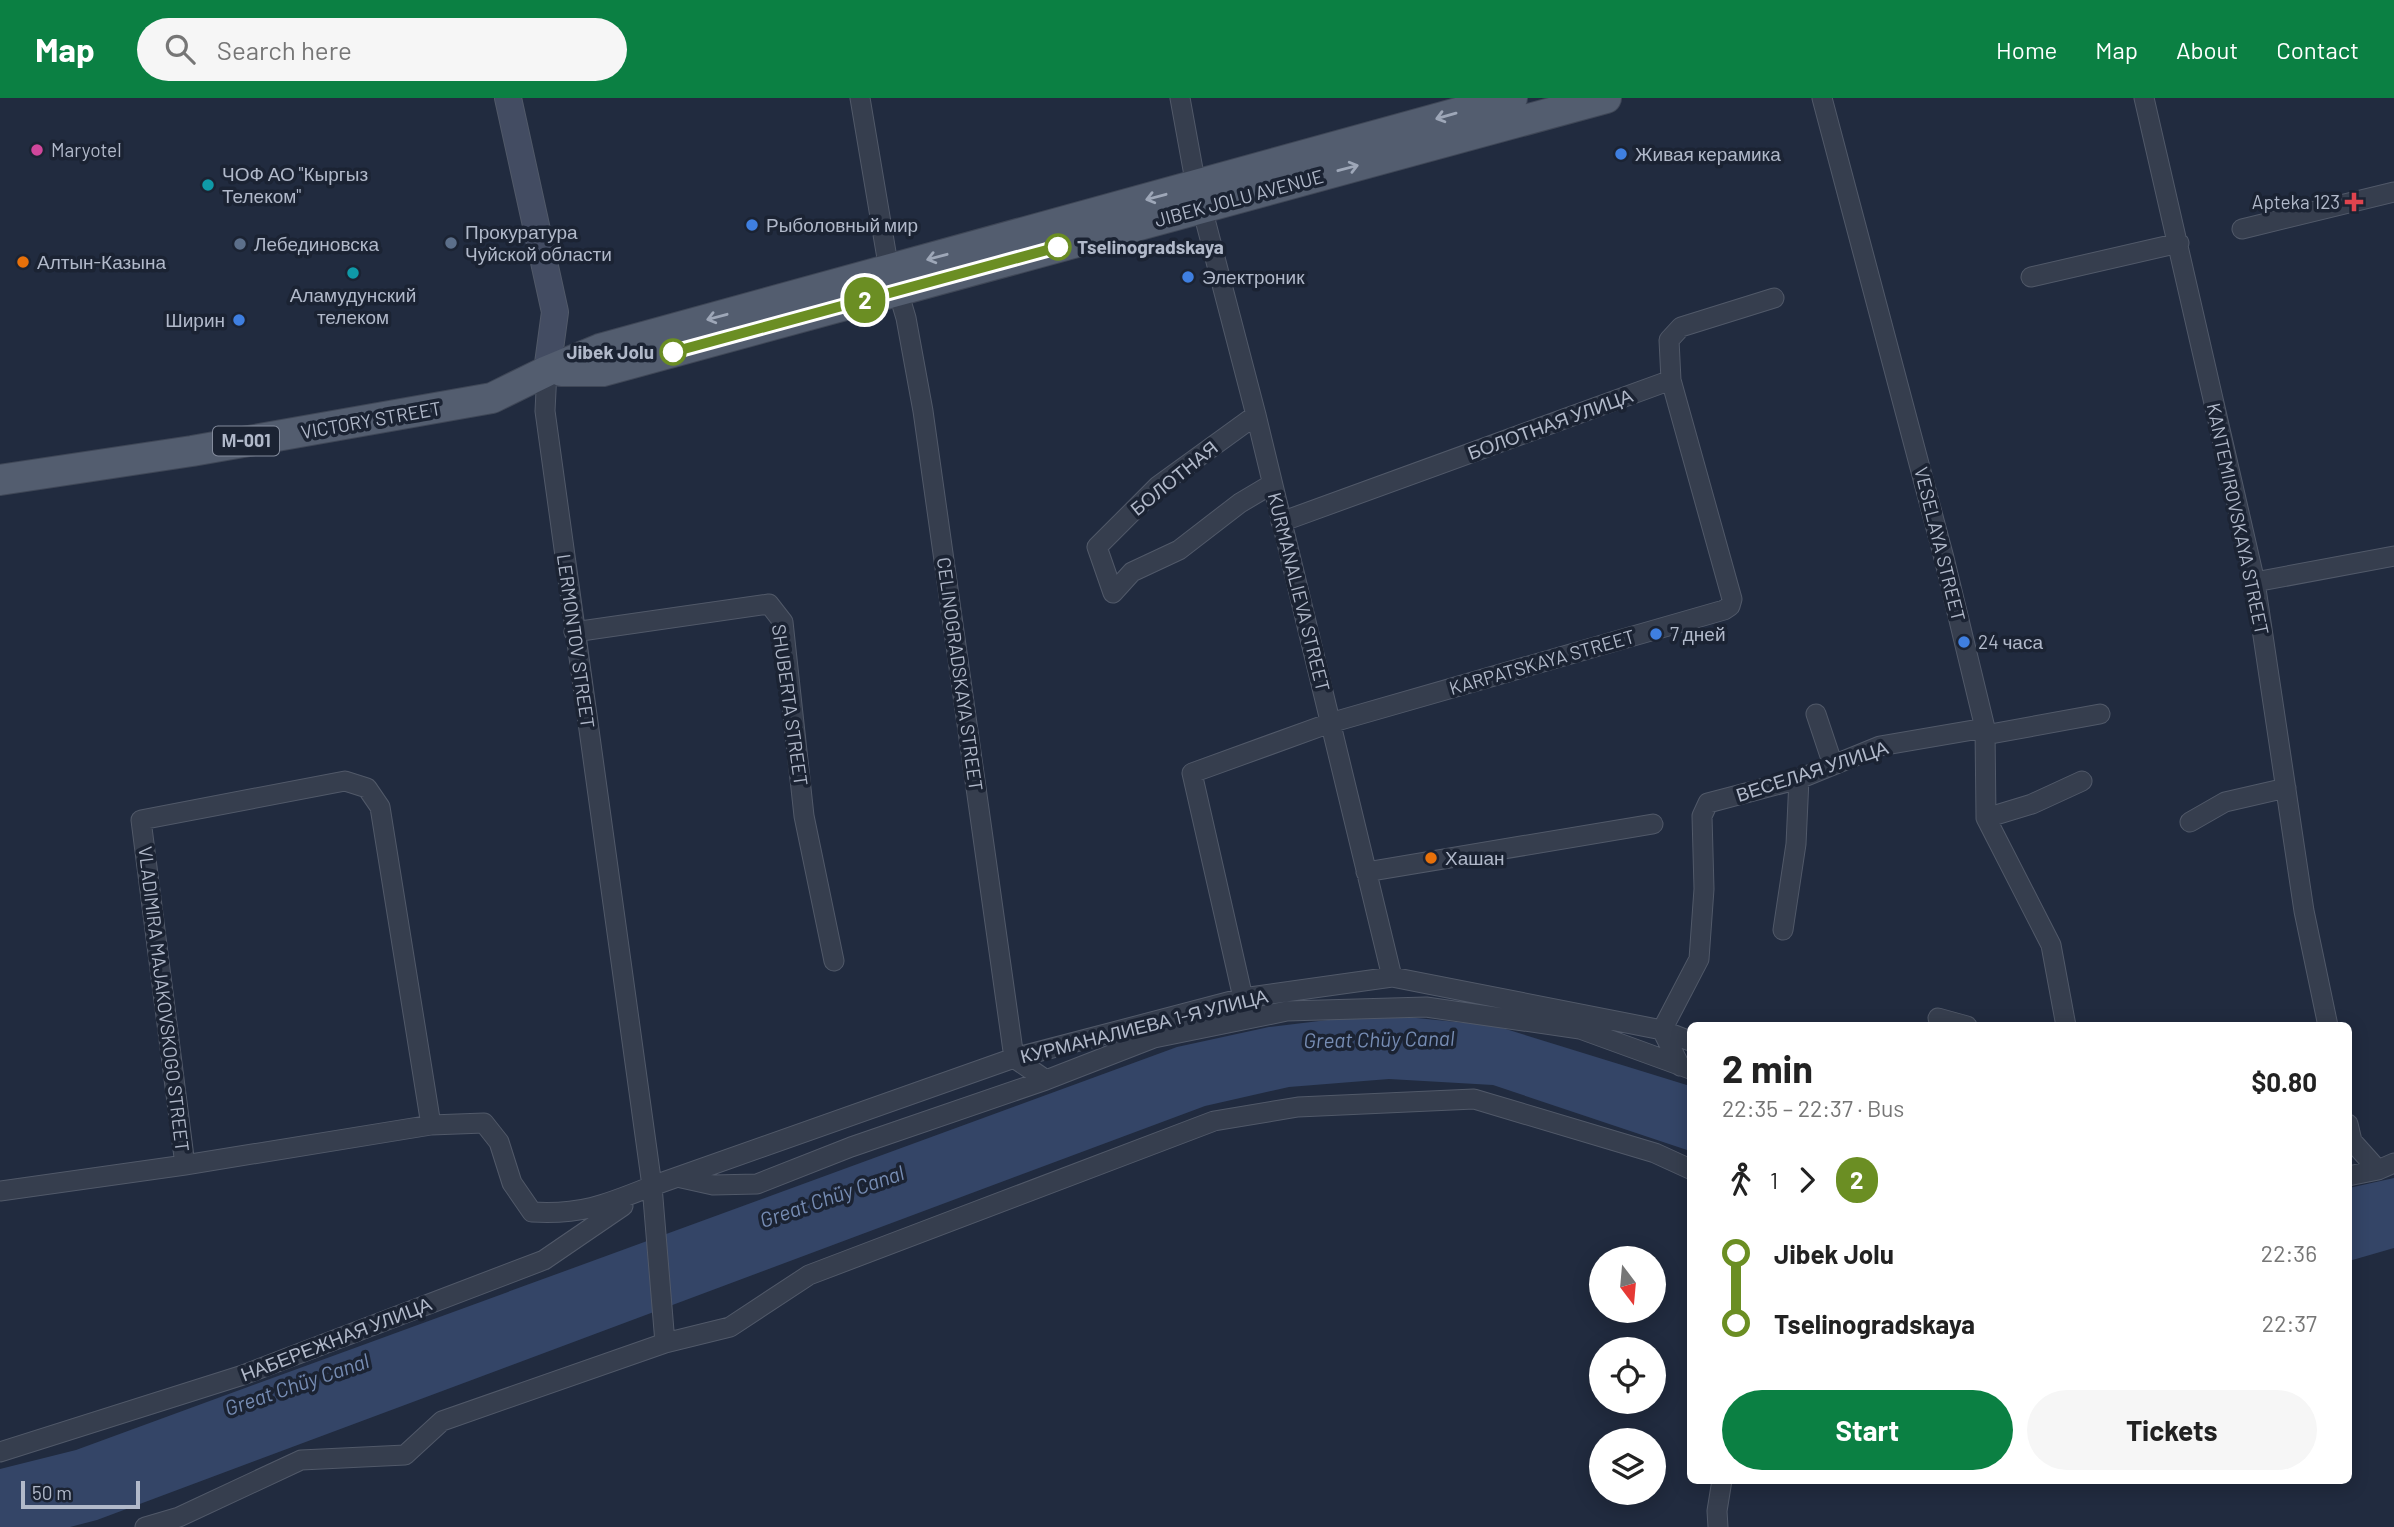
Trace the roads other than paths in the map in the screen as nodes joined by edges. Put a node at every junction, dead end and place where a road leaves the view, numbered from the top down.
1 (508, 98) edge
2 (860, 98) edge
3 (1180, 98) edge
4 (1606, 98) edge
5 (1822, 98) edge
6 (2144, 98) edge
7 (1508, 105) edge
8 (2394, 192) edge
9 (1199, 197) junction
10 (2242, 229) dead end
11 (2179, 243) junction
12 (2031, 277) dead end
13 (893, 281) junction
14 (1774, 298) dead end
15 (547, 371) junction
16 (1671, 380) junction
17 (492, 398) joint
18 (1256, 415) junction
19 (0, 480) edge
20 (1272, 484) junction
21 (1282, 522) junction
22 (2394, 556) edge
23 (2255, 582) junction
24 (574, 632) junction
25 (1816, 714) dead end
26 (2100, 714) dead end
27 (1330, 723) junction
28 (1985, 731) junction
29 (1833, 765) junction
30 (1799, 779) junction
31 (2082, 781) dead end
32 (2286, 788) junction
33 (1986, 818) junction
34 (2190, 822) dead end
35 (1653, 824) dead end
36 (1366, 872) junction
37 (1783, 930) dead end
38 (834, 961) dead end
39 (1392, 977) junction
40 (1243, 998) junction
41 (1426, 1007) junction
42 (1938, 1017) dead end
43 (1954, 1022) edge
44 (2065, 1022) edge
45 (2327, 1022) edge
46 (1662, 1030) junction
47 (1687, 1040) edge
48 (1014, 1058) junction
49 (1685, 1068) edge
50 (1046, 1080) junction
51 (431, 1125) junction
52 (2352, 1141) edge
53 (185, 1165) junction
54 (1687, 1167) edge
55 (2386, 1167) edge
56 (2352, 1175) edge
57 (677, 1177) junction
58 (652, 1186) junction
59 (0, 1191) edge
60 (664, 1335) junction
61 (0, 1452) edge
62 (1721, 1484) edge
63 (145, 1527) edge
64 (1718, 1527) edge

1 - 15 main road, LERMONTOV STREET
2 - 13 street, CELINOGRADSKAYA STREET
3 - 9 street, KURMANALIEVA STREET
4 - 7 main road, JIBEK JOLU AVENUE / М-001
5 - 28 street, VESELAYA STREET
6 - 11 street, KANTEMIROVSKAYA STREET
7 - 9 main road, JIBEK JOLU AVENUE / М-001
8 - 10 street
9 - 13 main road, JIBEK JOLU AVENUE / М-001
9 - 18 street, KURMANALIEVA STREET
11 - 12 street
11 - 23 street, KANTEMIROVSKAYA STREET
13 - 15 main road, JIBEK JOLU AVENUE / М-001
13 - 48 street, CELINOGRADSKAYA STREET
14 - 16 street
15 - 17 main road, JIBEK JOLU AVENUE / М-001
15 - 24 street, LERMONTOV STREET
16 - 21 street, БОЛОТНАЯ УЛИЦА
16 - 27 street, KARPATSKAYA STREET
17 - 19 main road, VICTORY STREET / М-001
18 - 20 street, KURMANALIEVA STREET
18 - 20 street, БОЛОТНАЯ
20 - 21 street, KURMANALIEVA STREET
21 - 27 street, KURMANALIEVA STREET
22 - 23 street
23 - 32 street, KANTEMIROVSKAYA STREET
24 - 38 street, SHUBERTA STREET
24 - 58 street, LERMONTOV STREET
25 - 29 street
26 - 28 street, ВЕСЕЛАЯ УЛИЦА
27 - 36 street, KURMANALIEVA STREET
27 - 40 street
28 - 29 street, ВЕСЕЛАЯ УЛИЦА
28 - 33 street, VESELAYA STREET
29 - 30 street, ВЕСЕЛАЯ УЛИЦА
30 - 37 street
30 - 46 street, ВЕСЕЛАЯ УЛИЦА
31 - 33 street
32 - 34 street
32 - 45 street, KANTEMIROVSKAYA STREET
33 - 44 street, VESELAYA STREET
35 - 36 street
36 - 39 street, KURMANALIEVA STREET
39 - 40 street, КУРМАНАЛИЕВА 1-Я УЛИЦА
39 - 41 street
39 - 46 street, КУРМАНАЛИЕВА 1-Я УЛИЦА
40 - 48 street, КУРМАНАЛИЕВА 1-Я УЛИЦА
41 - 49 street
41 - 50 street
42 - 43 street
46 - 47 street, КУРМАНАЛИЕВА 1-Я УЛИЦА
46 - 49 street
48 - 50 street
48 - 57 street, КУРМАНАЛИЕВА 1-Я УЛИЦА
50 - 57 street
51 - 53 street
51 - 53 street, VLADIMIRA MAJAKOVSKOGO STREET
51 - 58 street
52 - 55 street
53 - 59 street
54 - 60 street
55 - 56 street
57 - 58 street, КУРМАНАЛИЕВА 1-Я УЛИЦА
58 - 60 street, LERMONTOV STREET
58 - 61 street, НАБЕРЕЖНАЯ УЛИЦА
60 - 63 street
62 - 64 street

